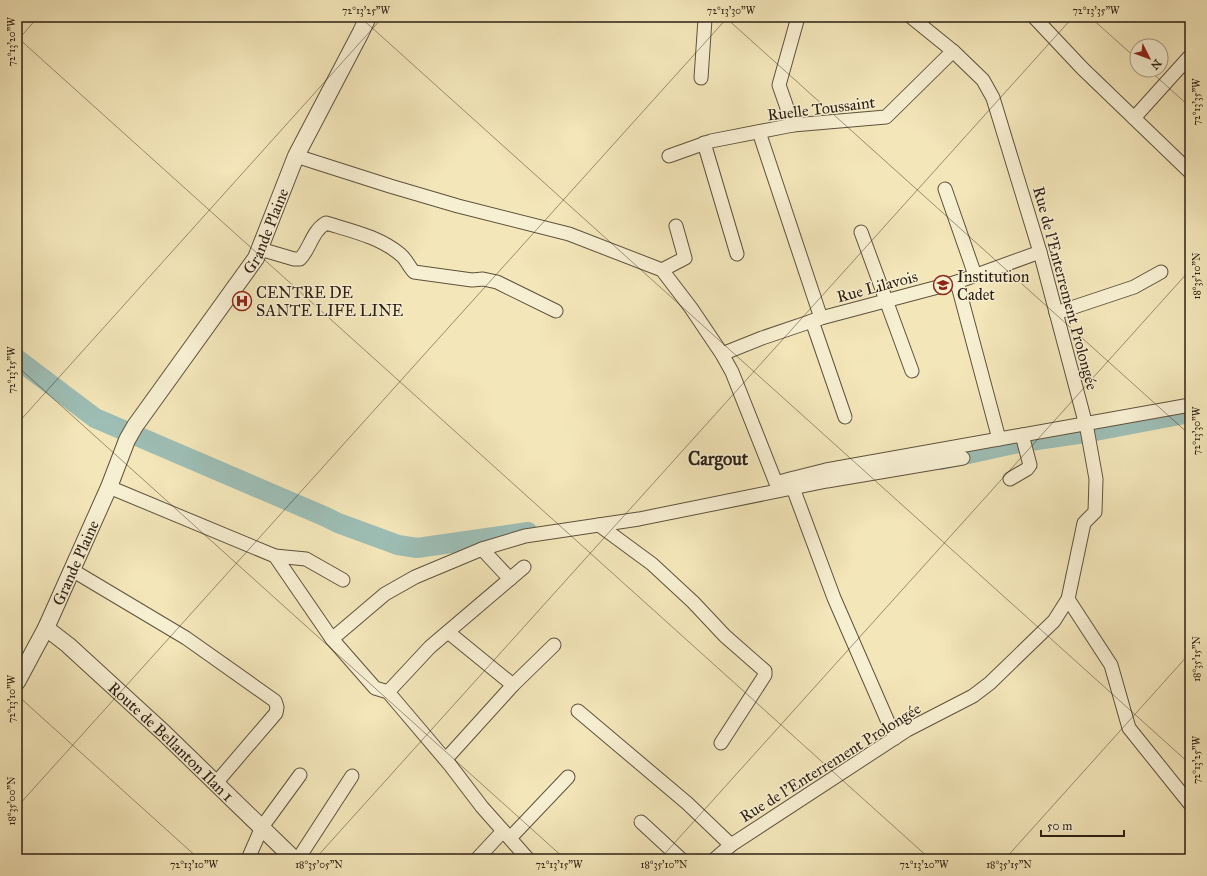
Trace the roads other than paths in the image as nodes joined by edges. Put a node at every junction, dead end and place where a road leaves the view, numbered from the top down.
1 (368, 17) edge
2 (706, 17) edge
3 (798, 17) edge
4 (911, 17) edge
5 (1034, 17) edge
6 (953, 51) junction
7 (1190, 56) edge
8 (701, 78) dead end
9 (1134, 118) junction
10 (793, 125) junction
11 (759, 132) junction
12 (704, 143) junction
13 (296, 156) junction
14 (669, 156) dead end
15 (1190, 172) edge
16 (944, 189) dead end
17 (676, 226) dead end
18 (861, 232) dead end
19 (260, 249) junction
20 (1040, 252) junction
21 (736, 254) dead end
22 (662, 270) junction
23 (1161, 272) dead end
24 (975, 276) junction
25 (958, 282) junction
26 (886, 302) junction
27 (556, 311) dead end
28 (1056, 313) junction
29 (816, 320) junction
30 (722, 354) junction
31 (912, 371) dead end
32 (1190, 405) edge
33 (844, 417) dead end
34 (1087, 430) junction
35 (999, 439) junction
36 (1023, 439) junction
37 (962, 458) dead end
38 (826, 476) junction
39 (1010, 480) dead end
40 (791, 483) junction
41 (109, 487) junction
42 (599, 525) junction
43 (482, 549) junction
44 (275, 556) junction
45 (524, 567) dead end
46 (72, 570) junction
47 (510, 579) junction
48 (343, 580) dead end
49 (1068, 599) junction
50 (46, 628) junction
51 (448, 632) junction
52 (332, 639) junction
53 (554, 645) dead end
54 (17, 682) edge
55 (513, 685) junction
56 (388, 692) junction
57 (578, 711) dead end
58 (895, 738) junction
59 (721, 743) dead end
60 (446, 759) junction
61 (300, 775) dead end
62 (352, 776) dead end
63 (568, 777) dead end
64 (216, 783) junction
65 (1190, 804) edge
66 (641, 822) dead end
67 (262, 827) junction
68 (506, 834) junction
69 (731, 845) junction
70 (248, 859) edge
71 (294, 859) edge
72 (298, 859) edge
73 (477, 859) edge
74 (528, 859) edge
75 (681, 859) edge
76 (715, 859) edge

1 - 13 street, Grande Plaine
2 - 8 street
3 - 10 street
4 - 6 street, Rue de l'Enterrement Prolongée
5 - 9 street
6 - 10 street, Ruelle Toussaint
6 - 20 street, Rue de l'Enterrement Prolongée
7 - 9 street
9 - 15 street
10 - 11 street, Ruelle Toussaint
11 - 12 street, Ruelle Toussaint
11 - 29 street
12 - 14 street, Ruelle Toussaint
12 - 21 street
13 - 19 street, Grande Plaine
13 - 22 street
16 - 24 street
17 - 22 street
18 - 26 street
19 - 27 street
19 - 41 street, Grande Plaine
20 - 24 street, Rue Lilavois
20 - 28 street, Rue de l'Enterrement Prolongée
22 - 30 street
23 - 28 street
24 - 25 street, Rue Lilavois
25 - 26 street, Rue Lilavois
25 - 35 street
26 - 29 street, Rue Lilavois
26 - 31 street
28 - 34 street, Rue de l'Enterrement Prolongée
29 - 30 street, Rue Lilavois
29 - 33 street
30 - 40 street
32 - 34 street
34 - 36 street
34 - 49 street, Rue de l'Enterrement Prolongée
35 - 36 street
35 - 38 street
36 - 39 street
37 - 38 street
38 - 40 street
40 - 42 street
40 - 58 street
41 - 44 street
41 - 46 street, Grande Plaine
42 - 43 street
42 - 59 street
43 - 47 street
43 - 52 street
44 - 48 street
44 - 52 street
45 - 47 street
46 - 50 street, Grande Plaine
46 - 64 street
47 - 51 street
49 - 58 street, Rue de l'Enterrement Prolongée
49 - 65 street
50 - 54 street, Grande Plaine
50 - 64 street, Route de Bellanton Ilan 1
51 - 55 street
51 - 56 street
52 - 56 street
53 - 55 street
55 - 60 street
56 - 60 street
57 - 69 street
58 - 69 street, Rue de l'Enterrement Prolongée
60 - 68 street
61 - 67 street
62 - 72 street
63 - 68 street
64 - 67 street, Route de Bellanton Ilan 1
66 - 75 street
67 - 70 street
67 - 71 street, Route de Bellanton Ilan 1
68 - 73 street
68 - 74 street
69 - 76 street, Rue de l'Enterrement Prolongée

